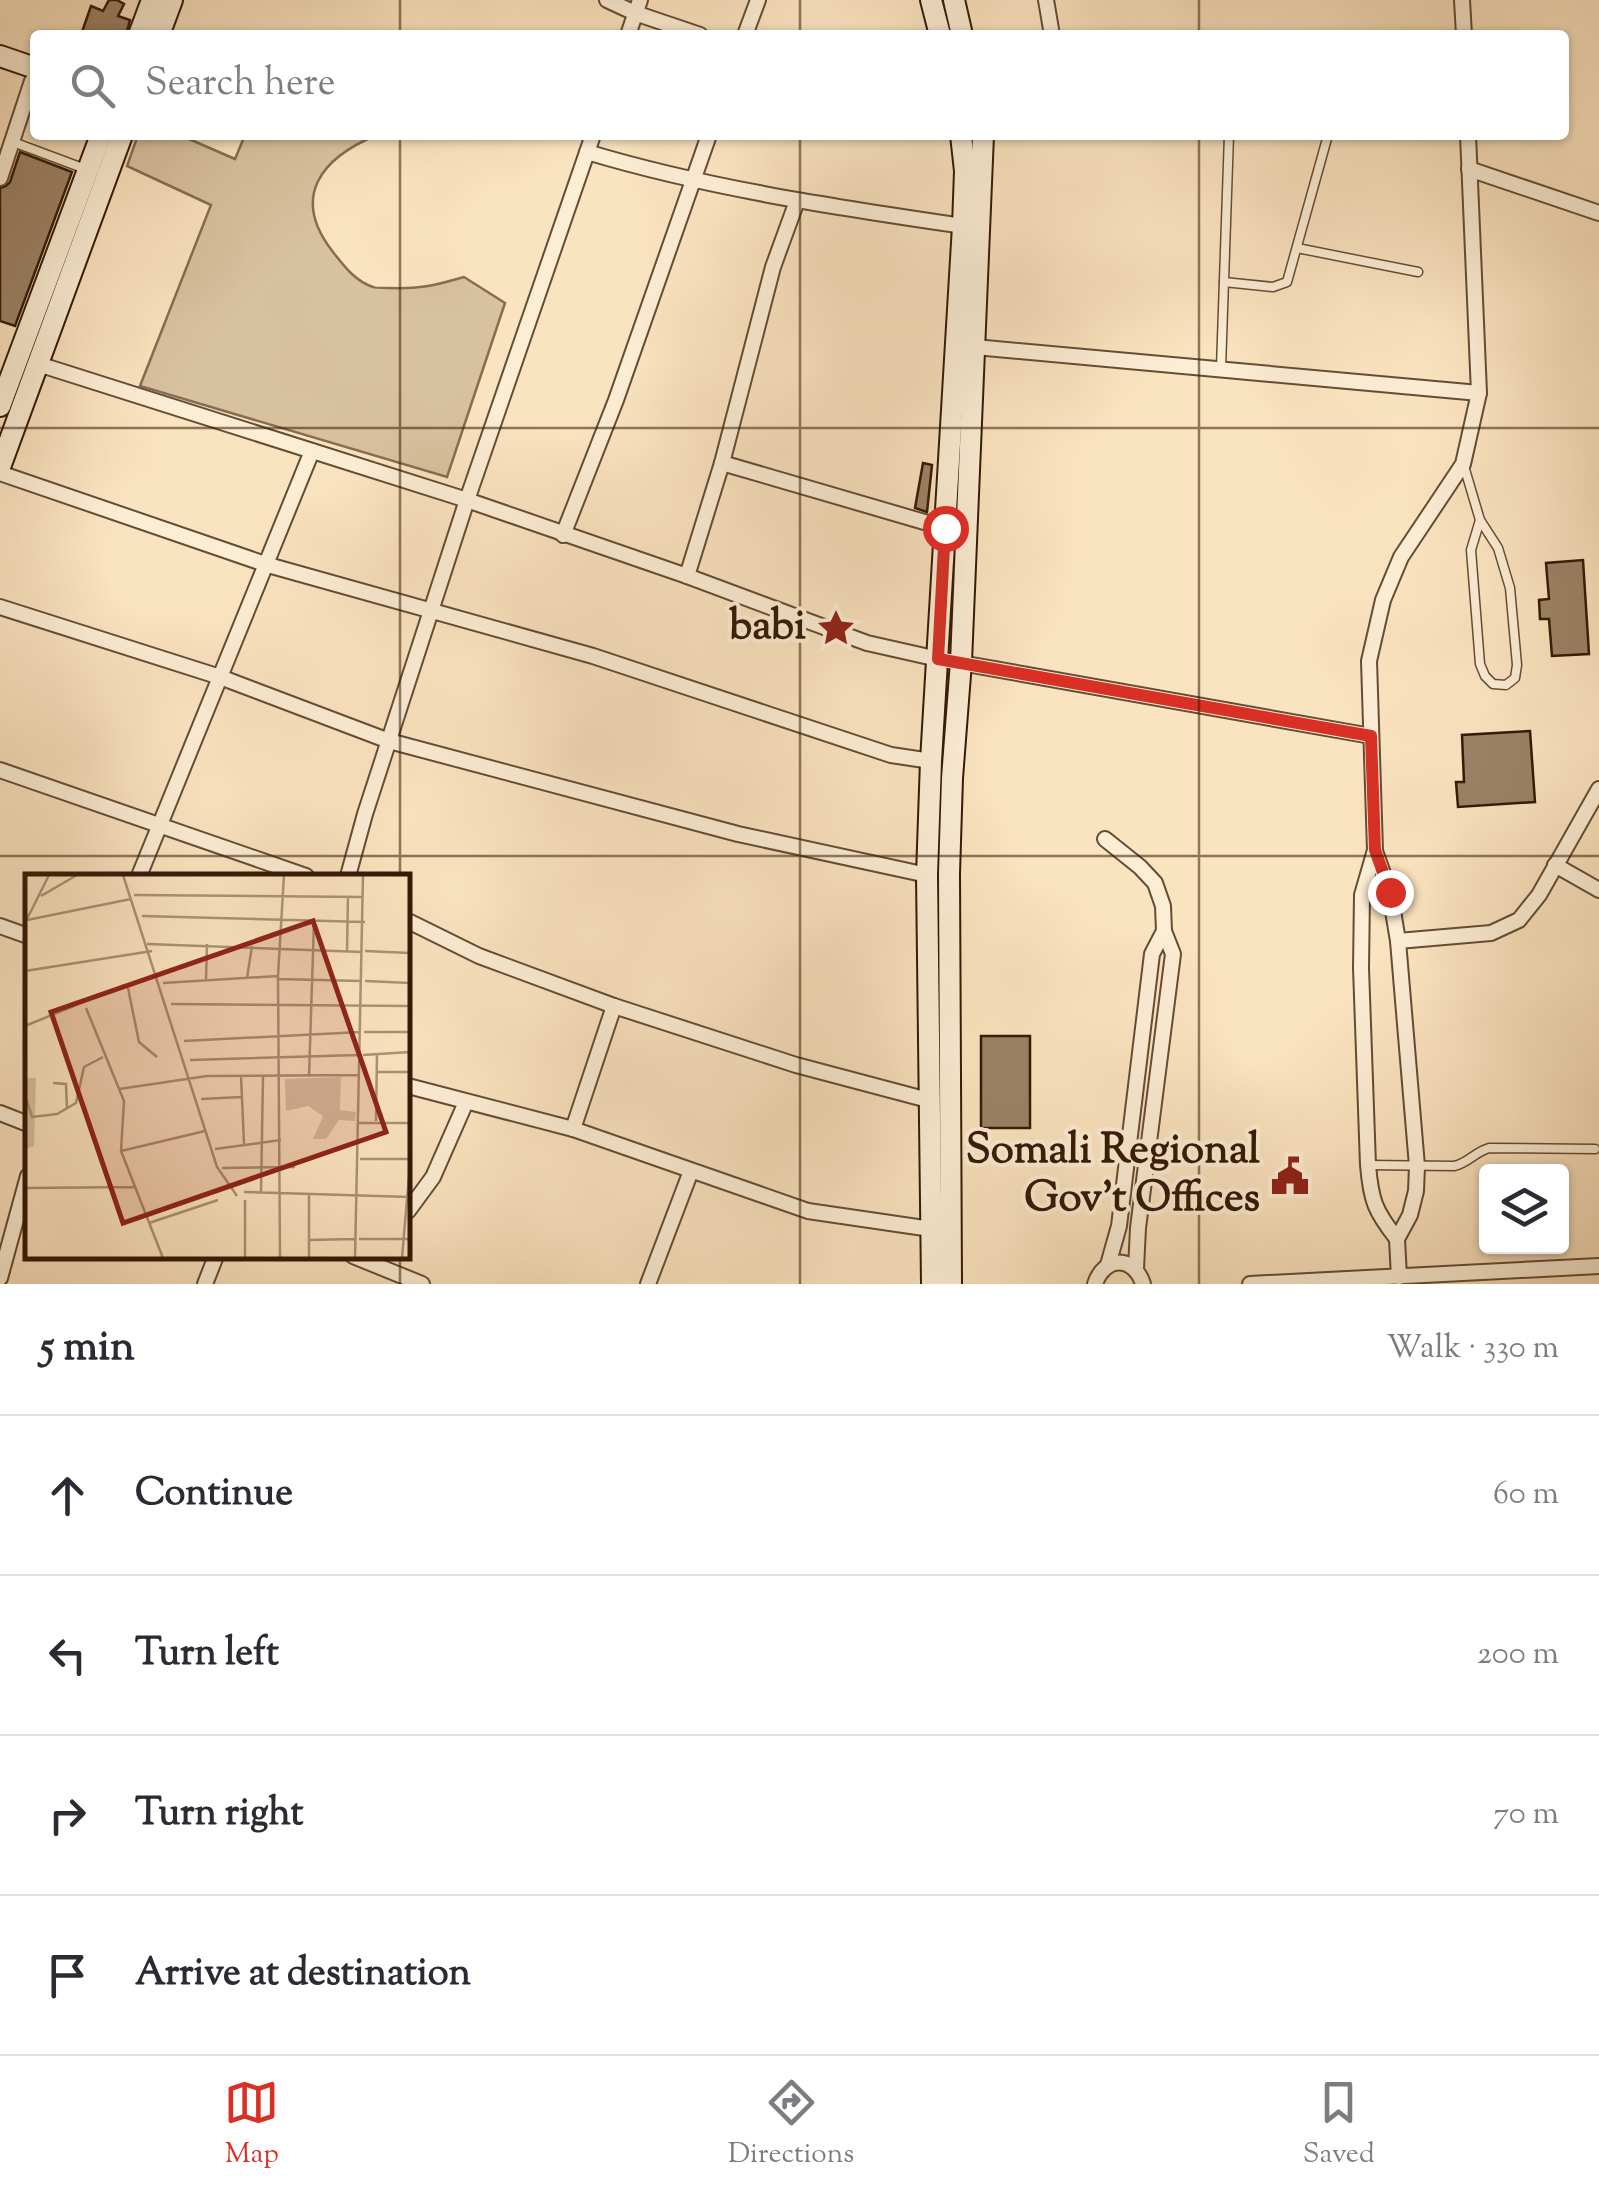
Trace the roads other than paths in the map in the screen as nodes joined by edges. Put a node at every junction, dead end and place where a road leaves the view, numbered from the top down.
1 (152, 0) edge
2 (172, 0) edge
3 (607, 0) edge
4 (758, 0) edge
5 (931, 0) edge
6 (954, 0) edge
7 (1046, 0) edge
8 (1462, 0) edge
9 (638, 7) edge
10 (141, 30) edge
11 (161, 30) edge
12 (689, 30) edge
13 (747, 30) edge
14 (939, 30) edge
15 (961, 30) edge
16 (1051, 30) edge
17 (1464, 30) edge
18 (0, 56) edge
19 (0, 70) edge
20 (30, 75) edge
21 (30, 76) edge
22 (30, 89) edge
23 (100, 140) edge
24 (120, 140) edge
25 (591, 140) edge
26 (707, 140) edge
27 (961, 140) edge
28 (983, 140) edge
29 (1229, 140) edge
30 (1327, 140) edge
31 (1468, 140) edge
32 (13, 142) junction
33 (587, 152) junction
34 (1470, 169) junction
35 (88, 170) junction
36 (0, 178) edge
37 (693, 181) junction
38 (797, 202) junction
39 (1599, 213) edge
40 (962, 226) junction
41 (1296, 248) junction
42 (1418, 272) dead end
43 (1224, 282) junction
44 (975, 347) junction
45 (38, 364) junction
46 (1221, 368) junction
47 (1479, 393) junction
48 (0, 406) edge
49 (312, 451) junction
50 (722, 463) junction
51 (1463, 464) junction
52 (0, 470) edge
53 (467, 500) junction
54 (1480, 520) junction
55 (945, 528) junction
56 (563, 535) junction
57 (268, 565) junction
58 (686, 576) junction
59 (0, 607) edge
60 (432, 610) junction
61 (938, 659) junction
62 (961, 662) junction
63 (220, 677) junction
64 (1371, 736) junction
65 (389, 741) junction
66 (931, 761) junction
67 (0, 770) edge
68 (1599, 789) edge
69 (158, 827) junction
70 (1105, 839) dead end
71 (1375, 850) junction
72 (1556, 866) junction
73 (141, 874) edge
74 (300, 874) edge
75 (349, 874) edge
76 (927, 875) junction
77 (1599, 890) edge
78 (410, 922) edge
79 (0, 926) edge
80 (1164, 931) junction
81 (25, 935) edge
82 (1398, 940) junction
83 (614, 1006) junction
84 (410, 1087) edge
85 (928, 1100) junction
86 (466, 1102) junction
87 (0, 1113) edge
88 (25, 1123) edge
89 (572, 1129) junction
90 (1595, 1149) dead end
91 (1368, 1165) junction
92 (1417, 1166) junction
93 (691, 1171) junction
94 (25, 1187) edge
95 (410, 1208) edge
96 (932, 1229) junction
97 (1397, 1239) junction
98 (215, 1259) edge
99 (380, 1262) edge
100 (1108, 1265) junction
101 (1599, 1266) edge
102 (1139, 1277) edge
103 (1399, 1277) junction
104 (0, 1279) edge
105 (414, 1282) edge
106 (10, 1284) edge
107 (206, 1284) edge
108 (648, 1284) edge
109 (932, 1284) edge
110 (950, 1284) edge
111 (1095, 1284) edge
112 (1250, 1284) edge

1 - 10 main road
2 - 11 main road
3 - 9 street
4 - 13 street
5 - 14 main road
6 - 15 main road
7 - 16 street
8 - 17 street
9 - 12 street
18 - 20 main road
19 - 21 main road
22 - 32 street
23 - 35 main road
24 - 45 main road
25 - 33 street
26 - 37 street
27 - 40 main road
28 - 44 main road
29 - 43 lane
30 - 41 lane
31 - 34 street
32 - 35 lane
32 - 36 street
33 - 37 street
33 - 53 street
34 - 39 street
34 - 47 street
35 - 48 main road
37 - 38 street
37 - 56 street
38 - 40 street
38 - 50 street
40 - 55 main road
41 - 42 lane
41 - 43 lane
43 - 46 lane
44 - 46 street
44 - 62 main road
45 - 49 street
45 - 52 main road
46 - 47 street
47 - 51 street
49 - 53 street
49 - 57 street
50 - 55 street
50 - 58 street
51 - 54 lane
51 - 64 street
52 - 57 street
53 - 56 street
53 - 60 street
54 - 54 lane
55 - 61 main road
56 - 58 street
57 - 60 street
57 - 63 street
58 - 61 street
59 - 63 street
60 - 65 street
60 - 66 street
61 - 62 street
61 - 66 main road
62 - 64 street
62 - 110 main road
63 - 65 street
63 - 69 street
64 - 71 street
65 - 75 street
65 - 76 street
66 - 76 main road
67 - 69 street
68 - 72 street
69 - 73 street
69 - 74 street
70 - 80 street
71 - 82 street
71 - 91 street
72 - 77 street
72 - 82 street
76 - 85 main road
78 - 83 street
79 - 81 street
80 - 100 street
80 - 102 street
82 - 92 street
83 - 85 street
83 - 89 street
84 - 86 street
85 - 96 main road
86 - 89 street
86 - 95 street
87 - 88 street
89 - 93 street
90 - 92 lane
91 - 92 lane
91 - 97 street
92 - 97 street
93 - 96 street
93 - 108 street
94 - 104 street
96 - 109 main road
97 - 103 street
98 - 107 street
99 - 105 street
100 - 102 street
100 - 111 street
101 - 103 street
103 - 112 street
104 - 106 street

